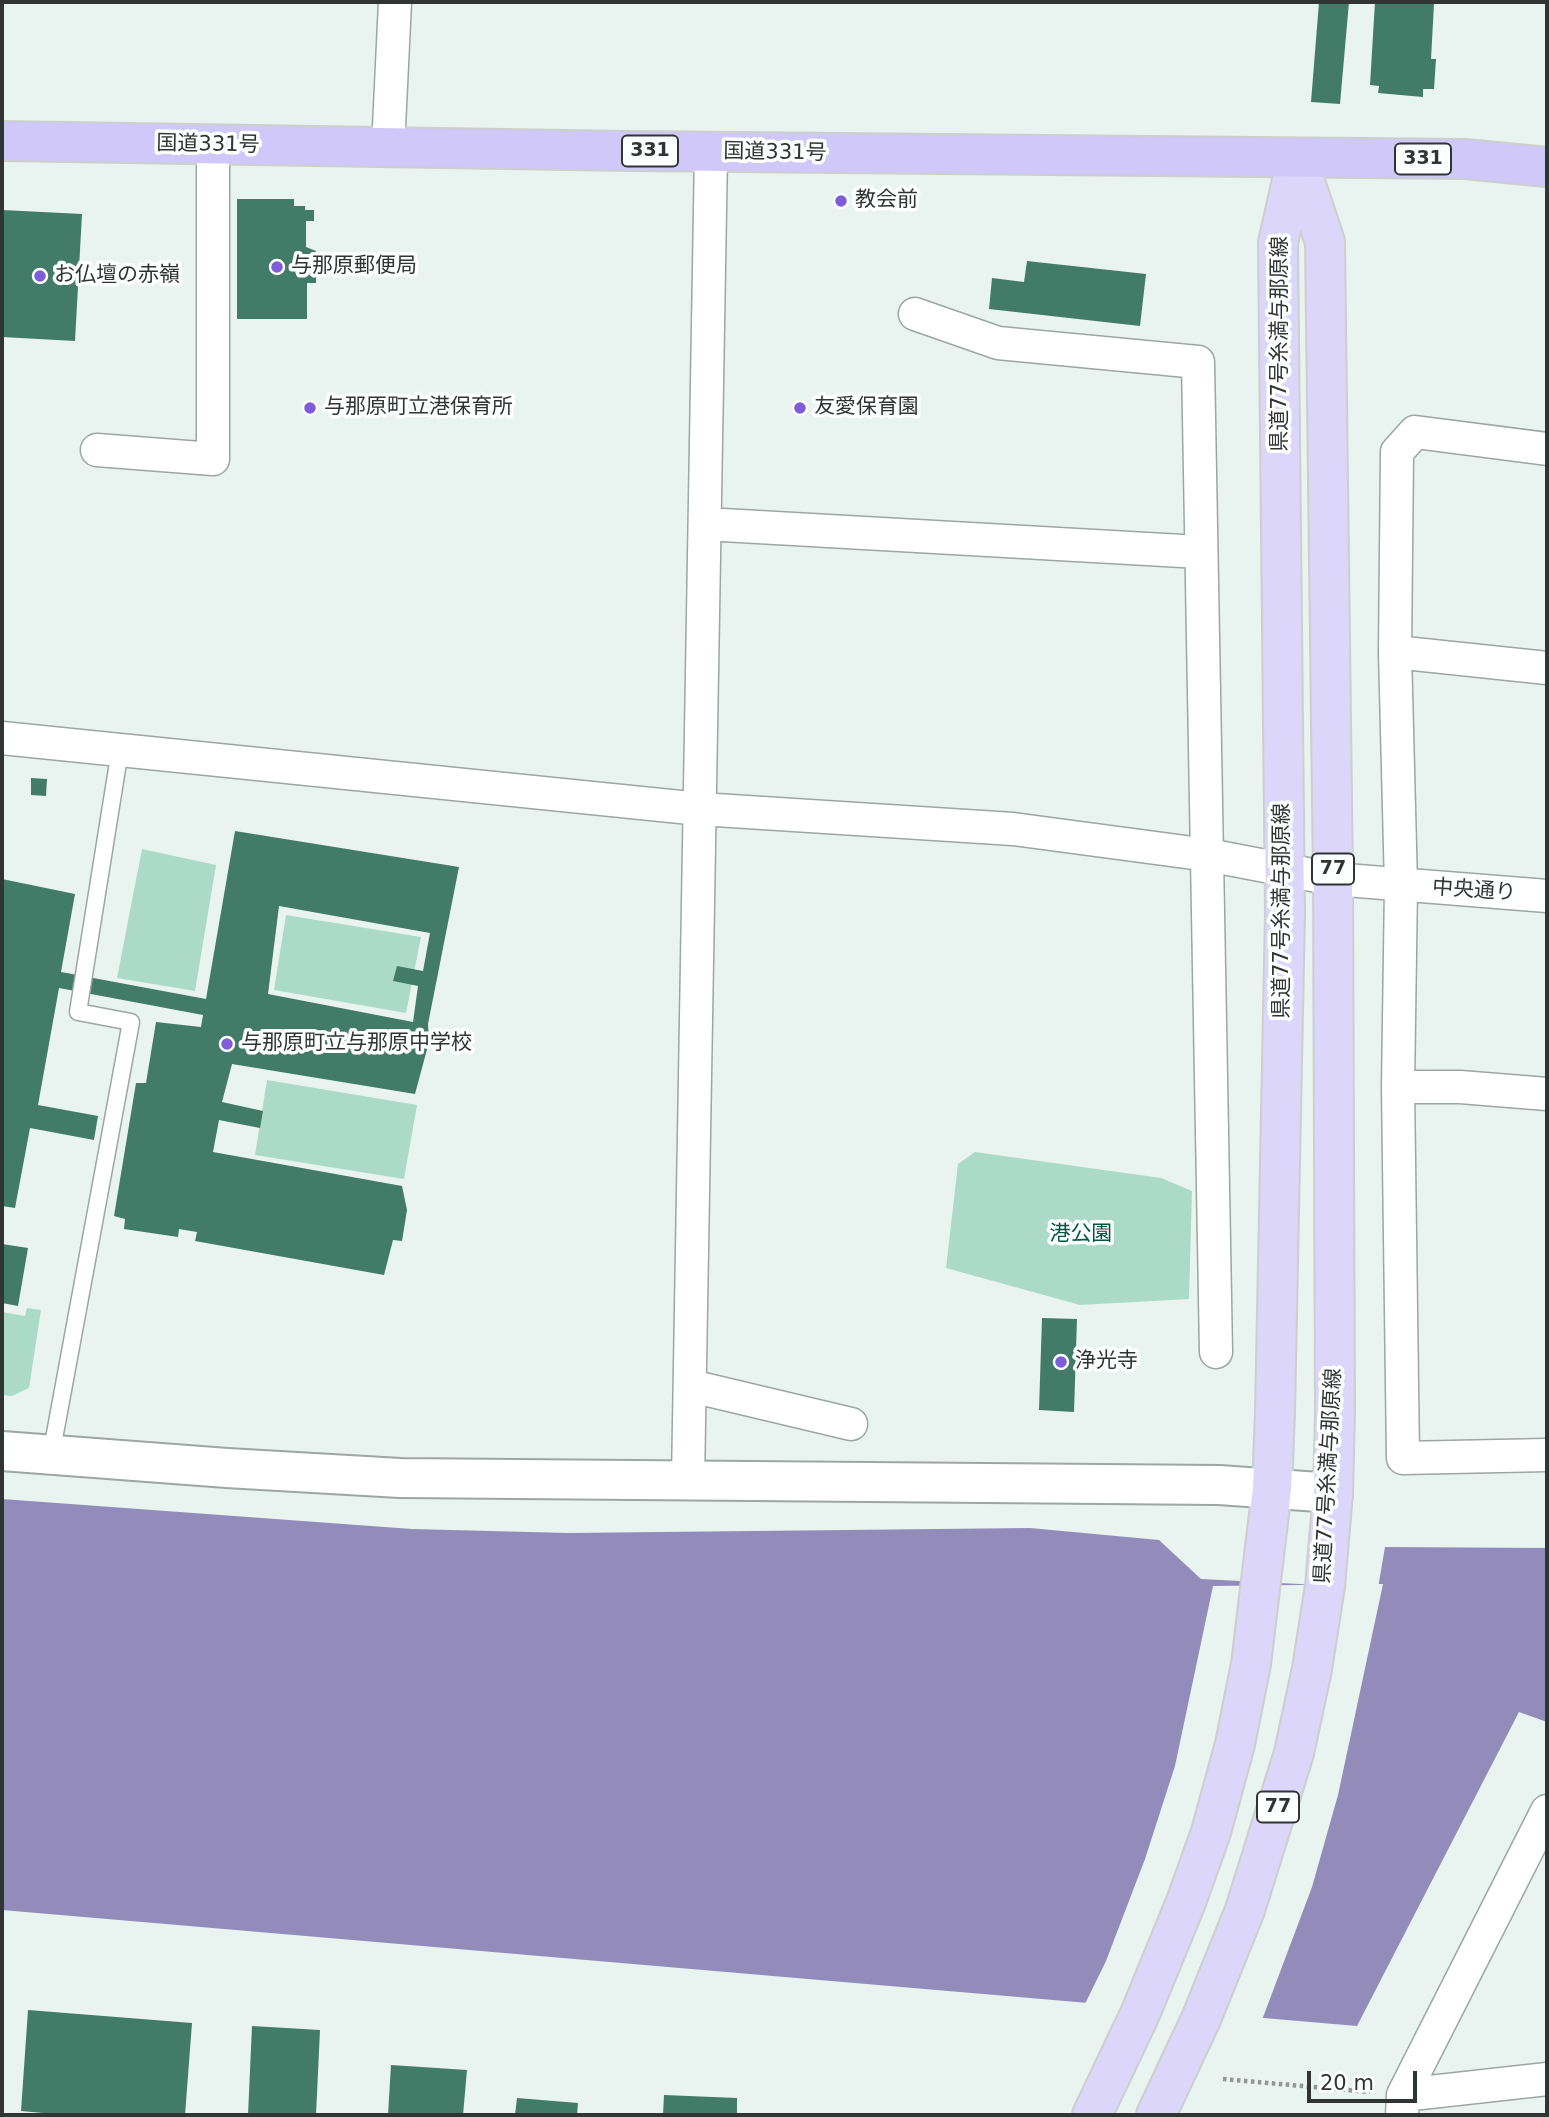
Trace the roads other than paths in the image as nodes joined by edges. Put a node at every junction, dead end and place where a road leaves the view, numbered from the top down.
1 (395, 2) edge
2 (2, 141) edge
3 (213, 145) junction
4 (388, 148) junction
5 (710, 152) junction
6 (1297, 158) junction
7 (1547, 167) edge
8 (915, 314) dead end
9 (1547, 449) edge
10 (97, 450) dead end
11 (705, 524) junction
12 (1200, 552) junction
13 (1395, 652) junction
14 (1547, 668) edge
15 (2, 738) edge
16 (120, 750) junction
17 (700, 809) junction
18 (1208, 855) junction
19 (1284, 869) junction
20 (1333, 879) junction
21 (1401, 886) junction
22 (1547, 896) edge
23 (1398, 1087) junction
24 (1547, 1094) edge
25 (1216, 1352) dead end
26 (691, 1386) junction
27 (851, 1424) dead end
28 (2, 1451) edge
29 (51, 1455) junction
30 (1547, 1455) edge
31 (688, 1481) junction
32 (1272, 1489) junction
33 (1333, 1493) junction
34 (1547, 1811) edge
35 (1547, 2080) edge
36 (1402, 2105) edge
37 (1092, 2115) edge
38 (1156, 2115) edge

1 - 4 street
2 - 3 highway, 国道331号 / 331
3 - 4 highway, 国道331号 / 331
3 - 10 street
4 - 5 highway, 国道331号 / 331
5 - 6 highway, 国道331号 / 331
5 - 11 street
6 - 7 highway, 国道331号 / 331
6 - 19 main road, 県道77号糸満与那原線 / 77
6 - 20 main road, 県道77号糸満与那原線 / 77
8 - 12 street
9 - 13 street
11 - 12 street
11 - 17 street
12 - 18 street
13 - 14 street
13 - 21 street
15 - 16 street, 中央通り
16 - 17 street, 中央通り
16 - 29 lane
17 - 18 street, 中央通り
17 - 26 street
18 - 19 street, 中央通り
18 - 25 street
19 - 20 street, 中央通り
19 - 32 main road, 県道77号糸満与那原線 / 77
20 - 21 street, 中央通り
20 - 33 main road, 県道77号糸満与那原線 / 77
21 - 22 street, 中央通り
21 - 23 street
23 - 24 street
23 - 30 street
26 - 27 street
26 - 31 street
28 - 29 street
29 - 31 street
31 - 32 street
32 - 33 street
32 - 37 main road, 県道77号糸満与那原線 / 77
33 - 38 main road, 県道77号糸満与那原線 / 77
34 - 36 street
35 - 36 street

